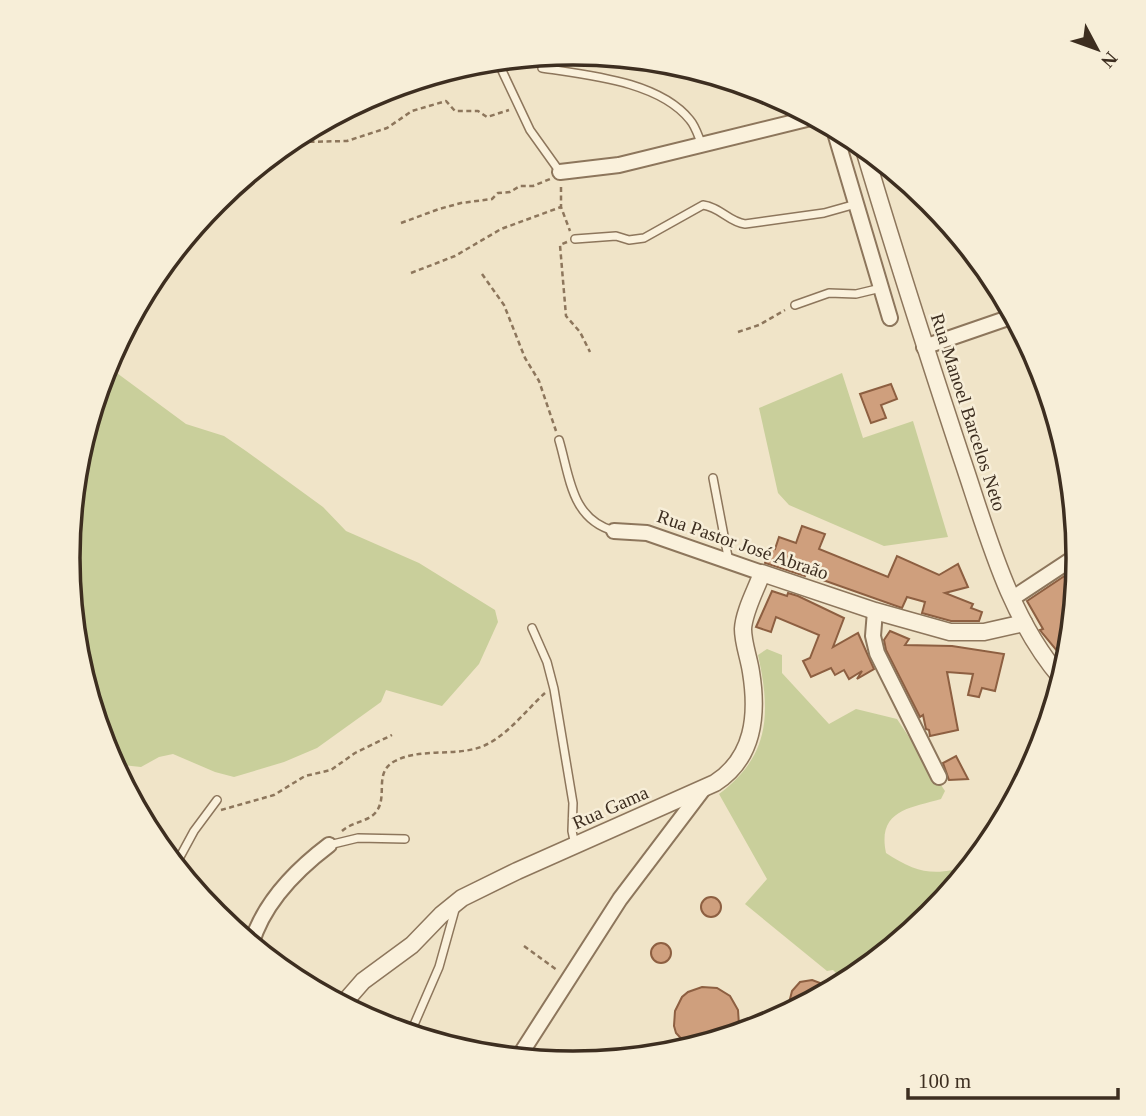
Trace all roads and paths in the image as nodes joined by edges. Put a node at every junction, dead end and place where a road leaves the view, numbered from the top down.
1 (542, 68) dead end
2 (502, 70) edge
3 (519, 107) junction
4 (800, 121) edge
5 (309, 142) edge
6 (838, 142) edge
7 (702, 145) junction
8 (868, 164) edge
9 (560, 174) junction
10 (856, 204) junction
11 (561, 206) junction
12 (401, 223) dead end
13 (575, 239) junction
14 (411, 273) dead end
15 (482, 274) dead end
16 (881, 288) junction
17 (795, 305) joint
18 (890, 318) dead end
19 (1004, 319) edge
20 (738, 332) dead end
21 (924, 347) junction
22 (590, 352) dead end
23 (559, 440) joint
24 (713, 478) dead end
25 (614, 531) joint
26 (729, 562) junction
27 (1066, 563) edge
28 (762, 573) junction
29 (1013, 597) junction
30 (875, 611) junction
31 (1024, 623) junction
32 (532, 628) dead end
33 (1054, 668) edge
34 (553, 685) junction
35 (392, 735) dead end
36 (939, 777) dead end
37 (704, 788) junction
38 (217, 800) dead end
39 (209, 811) junction
40 (405, 839) dead end
41 (329, 845) junction
42 (575, 845) junction
43 (181, 856) edge
44 (457, 902) junction
45 (255, 935) edge
46 (524, 946) dead end
47 (568, 979) junction
48 (349, 997) edge
49 (414, 1025) edge
50 (524, 1048) edge

1 - 7 lane
2 - 3 lane
3 - 5 path
3 - 9 lane
4 - 7 street
6 - 10 street
7 - 9 street
8 - 21 street, Rua Manoel Barcelos Neto
9 - 11 path
9 - 12 path
10 - 13 lane
10 - 16 street
11 - 13 path
11 - 14 path
13 - 22 path
15 - 23 path
16 - 17 lane
16 - 18 street
17 - 20 path
19 - 21 street
21 - 29 street, Rua Manoel Barcelos Neto
23 - 25 lane, Rua Pastor José Abraão
24 - 26 lane
25 - 26 street, Rua Pastor José Abraão
26 - 28 street, Rua Pastor José Abraão
27 - 29 street
28 - 30 street, Rua Pastor José Abraão
28 - 37 street, Rua Gama
29 - 31 street, Rua Manoel Barcelos Neto
30 - 31 street, Rua Pastor José Abraão
30 - 36 street
31 - 33 street, Rua Manoel Barcelos Neto
32 - 34 lane
34 - 41 path
34 - 42 lane
35 - 39 path
37 - 42 street, Rua Gama
37 - 47 street
38 - 39 lane
39 - 43 lane
40 - 41 lane
41 - 45 street
42 - 44 street, Rua Gama
44 - 48 street, Rua Gama
44 - 49 lane
46 - 47 path
47 - 50 street

